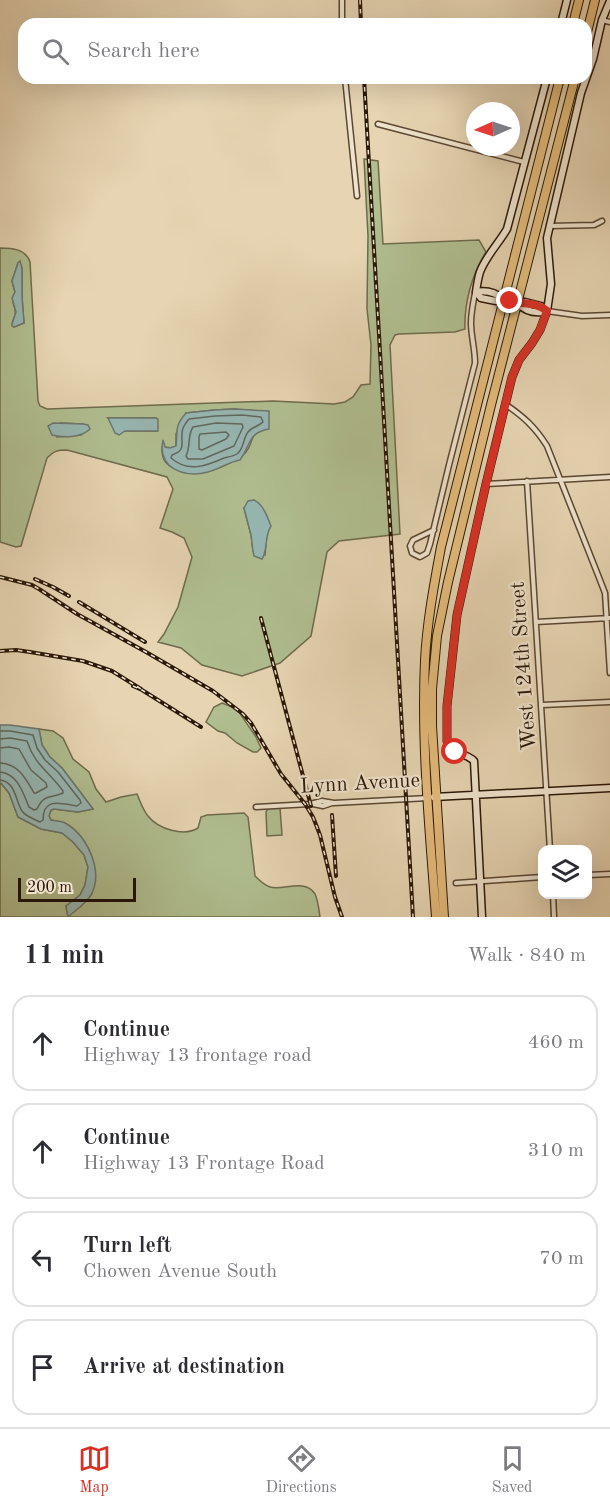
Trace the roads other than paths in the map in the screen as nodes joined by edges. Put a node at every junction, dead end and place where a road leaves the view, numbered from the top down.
1 (342, 0) edge
2 (567, 0) edge
3 (579, 0) edge
4 (595, 0) edge
5 (610, 1) edge
6 (342, 18) edge
7 (562, 18) edge
8 (574, 18) edge
9 (590, 18) edge
10 (602, 20) junction
11 (610, 22) edge
12 (592, 62) edge
13 (346, 84) edge
14 (545, 84) edge
15 (558, 84) edge
16 (573, 84) edge
17 (584, 84) edge
18 (378, 124) dead end
19 (525, 162) junction
20 (357, 196) dead end
21 (602, 221) dead end
22 (550, 226) junction
23 (476, 292) junction
24 (503, 299) junction
25 (517, 303) junction
26 (547, 311) junction
27 (610, 315) edge
28 (505, 404) junction
29 (610, 477) edge
30 (560, 479) junction
31 (527, 481) junction
32 (486, 484) junction
33 (434, 530) junction
34 (608, 618) edge
35 (536, 622) junction
36 (610, 673) edge
37 (610, 702) edge
38 (542, 705) junction
39 (610, 788) edge
40 (547, 791) junction
41 (476, 795) junction
42 (432, 797) junction
43 (256, 807) dead end
44 (550, 845) edge
45 (610, 874) edge
46 (592, 875) edge
47 (538, 877) edge
48 (481, 881) junction
49 (456, 883) dead end
50 (553, 899) edge
51 (436, 917) edge
52 (444, 917) edge
53 (482, 917) edge
54 (554, 917) edge

1 - 6 street
2 - 7 street
3 - 8 highway
4 - 9 highway
5 - 10 street
10 - 11 street
10 - 12 street
13 - 20 street
14 - 19 street
15 - 24 highway
16 - 25 highway
17 - 22 street
18 - 19 street
19 - 23 street
21 - 22 street
22 - 26 street
23 - 24 street
23 - 33 street
24 - 25 street
24 - 42 highway
25 - 26 street
25 - 42 highway
26 - 27 street
26 - 28 street
28 - 30 street
28 - 32 street
29 - 30 street
30 - 31 street
30 - 34 street
31 - 32 street
31 - 35 street, West 124th Street
32 - 41 street
33 - 33 street
34 - 35 street
34 - 36 street
35 - 38 street, West 124th Street
37 - 38 street
38 - 40 street, West 124th Street
39 - 40 street, Lynn Avenue
40 - 41 street, Lynn Avenue
40 - 44 street, West 124th Street
41 - 42 street, Lynn Avenue
41 - 48 street
42 - 43 street, Lynn Avenue
42 - 51 highway
42 - 52 highway
45 - 46 street
47 - 48 street
48 - 49 street
48 - 53 street
50 - 54 street

